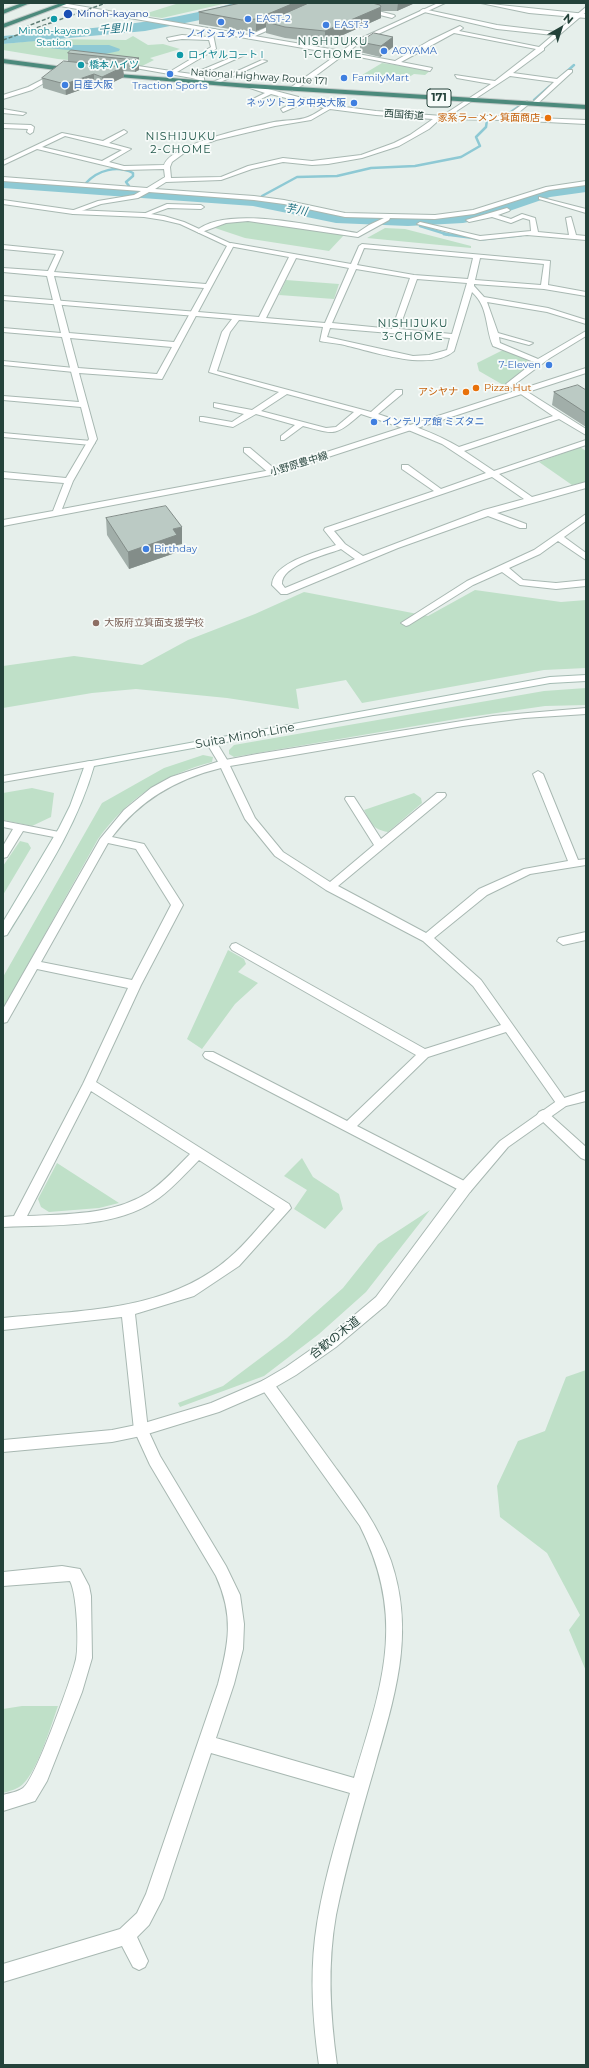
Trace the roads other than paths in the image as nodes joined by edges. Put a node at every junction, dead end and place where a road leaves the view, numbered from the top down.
1 (27, 3) edge
2 (53, 3) edge
3 (432, 3) edge
4 (442, 3) edge
5 (484, 3) edge
6 (64, 4) edge
7 (36, 5) dead end
8 (359, 8) edge
9 (586, 9) edge
10 (423, 11) junction
11 (3, 12) edge
12 (392, 16) dead end
13 (579, 16) junction
14 (586, 16) edge
15 (3, 17) edge
16 (288, 20) edge
17 (3, 21) edge
18 (472, 23) junction
19 (3, 26) edge
20 (215, 31) junction
21 (453, 31) junction
22 (558, 34) junction
23 (253, 35) dead end
24 (168, 39) dead end
25 (212, 39) junction
26 (542, 49) junction
27 (209, 51) junction
28 (334, 52) junction
29 (220, 53) dead end
30 (342, 53) junction
31 (244, 54) dead end
32 (3, 61) edge
33 (264, 61) dead end
34 (189, 62) junction
35 (396, 63) junction
36 (197, 64) dead end
37 (138, 68) dead end
38 (62, 69) junction
39 (430, 69) dead end
40 (76, 70) edge
41 (570, 70) dead end
42 (173, 72) junction
43 (98, 73) edge
44 (510, 74) junction
45 (193, 76) junction
46 (457, 76) dead end
47 (557, 81) junction
48 (202, 82) junction
49 (214, 83) junction
50 (497, 83) junction
51 (249, 86) junction
52 (292, 89) junction
53 (269, 93) junction
54 (3, 98) edge
55 (474, 100) junction
56 (302, 101) junction
57 (251, 102) dead end
58 (527, 103) junction
59 (534, 104) junction
60 (586, 107) edge
61 (329, 108) junction
62 (283, 110) dead end
63 (3, 111) edge
64 (23, 113) dead end
65 (441, 117) junction
66 (507, 118) junction
67 (586, 122) edge
68 (4, 127) edge
69 (30, 132) dead end
70 (124, 132) dead end
71 (104, 143) junction
72 (36, 147) junction
73 (3, 163) edge
74 (103, 163) junction
75 (167, 167) junction
76 (3, 179) edge
77 (165, 180) junction
78 (586, 183) edge
79 (586, 190) edge
80 (145, 193) junction
81 (541, 198) junction
82 (3, 202) edge
83 (201, 207) dead end
84 (586, 211) edge
85 (73, 212) junction
86 (144, 215) junction
87 (492, 215) junction
88 (311, 216) dead end
89 (389, 218) junction
90 (569, 218) dead end
91 (328, 219) dead end
92 (378, 223) junction
93 (420, 224) junction
94 (199, 231) junction
95 (534, 233) junction
96 (573, 236) junction
97 (586, 238) edge
98 (231, 245) junction
99 (3, 247) edge
100 (293, 257) junction
101 (477, 257) junction
102 (352, 266) junction
103 (3, 270) edge
104 (50, 274) junction
105 (414, 277) junction
106 (470, 284) junction
107 (209, 286) junction
108 (544, 287) junction
109 (586, 294) edge
110 (3, 298) edge
111 (484, 299) junction
112 (56, 303) junction
113 (194, 316) junction
114 (236, 319) junction
115 (261, 321) junction
116 (586, 322) edge
117 (327, 326) junction
118 (3, 330) edge
119 (394, 332) junction
120 (586, 333) edge
121 (494, 334) junction
122 (65, 336) junction
123 (454, 336) junction
124 (528, 343) dead end
125 (176, 345) junction
126 (539, 362) junction
127 (3, 363) edge
128 (74, 370) junction
129 (586, 370) edge
130 (286, 391) junction
131 (521, 391) junction
132 (399, 392) dead end
133 (3, 398) edge
134 (84, 405) junction
135 (217, 405) dead end
136 (360, 411) junction
137 (256, 412) junction
138 (373, 414) junction
139 (560, 416) junction
140 (203, 419) dead end
141 (301, 424) junction
142 (409, 427) junction
143 (586, 433) edge
144 (3, 435) edge
145 (284, 438) dead end
146 (586, 442) edge
147 (91, 443) junction
148 (247, 450) dead end
149 (458, 450) junction
150 (405, 467) dead end
151 (273, 472) junction
152 (492, 474) junction
153 (3, 475) edge
154 (69, 481) junction
155 (586, 485) edge
156 (440, 491) junction
157 (529, 499) junction
158 (487, 512) junction
159 (56, 514) junction
160 (586, 517) edge
161 (3, 523) edge
162 (523, 526) dead end
163 (558, 537) junction
164 (342, 546) junction
165 (586, 557) edge
166 (360, 558) junction
167 (503, 568) junction
168 (586, 583) edge
169 (406, 623) dead end
170 (586, 678) edge
171 (586, 711) edge
172 (211, 742) junction
173 (90, 764) junction
174 (224, 764) junction
175 (538, 774) dead end
176 (3, 779) edge
177 (441, 795) dead end
178 (350, 799) dead end
179 (3, 824) edge
180 (20, 827) junction
181 (59, 836) junction
182 (105, 840) junction
183 (380, 846) junction
184 (3, 855) edge
185 (586, 862) edge
186 (574, 864) junction
187 (330, 887) junction
188 (3, 932) edge
189 (586, 936) edge
190 (427, 938) junction
191 (563, 941) dead end
192 (236, 947) dead end
193 (33, 964) junction
194 (135, 985) junction
195 (3, 1019) edge
196 (508, 1028) junction
197 (424, 1054) junction
198 (209, 1055) dead end
199 (89, 1084) junction
200 (586, 1096) edge
201 (562, 1103) junction
202 (543, 1115) junction
203 (348, 1128) junction
204 (199, 1153) junction
205 (586, 1155) edge
206 (465, 1188) junction
207 (18, 1221) junction
208 (3, 1222) edge
209 (128, 1311) junction
210 (3, 1324) edge
211 (267, 1385) junction
212 (142, 1430) junction
213 (3, 1446) edge
214 (3, 1579) edge
215 (208, 1744) junction
216 (360, 1788) junction
217 (3, 1803) edge
218 (126, 1935) junction
219 (139, 1961) dead end
220 (3, 1973) edge
221 (328, 2065) edge

1 - 11 highway
2 - 17 highway
3 - 28 street
4 - 10 street
5 - 13 street
6 - 19 highway
6 - 20 street
7 - 15 highway
8 - 12 street
9 - 13 street
10 - 18 street
10 - 30 street
13 - 14 street
13 - 22 street
16 - 23 street
18 - 21 street
18 - 22 street
20 - 25 street
20 - 28 street
21 - 26 street
21 - 35 street
22 - 26 street
24 - 25 street
25 - 27 street
26 - 44 street
27 - 29 street
27 - 34 street
28 - 30 street
28 - 52 street
30 - 35 street
30 - 52 street
31 - 45 street
32 - 38 highway
33 - 49 street
34 - 36 street
34 - 42 street
35 - 39 street
37 - 42 street
38 - 40 highway
38 - 54 street
41 - 47 street
42 - 45 street
43 - 48 highway, National Highway Route 171 / 171
44 - 47 street
44 - 50 street
45 - 48 street
46 - 50 street
47 - 59 street
48 - 49 highway, National Highway Route 171 / 171
49 - 51 highway, National Highway Route 171 / 171
50 - 55 street
51 - 52 highway, National Highway Route 171 / 171
51 - 53 street, 西国街道
52 - 55 highway, National Highway Route 171 / 171
53 - 56 street, 西国街道
53 - 57 street
55 - 58 highway, National Highway Route 171 / 171
55 - 65 street
56 - 61 street, 西国街道
56 - 62 street
58 - 59 highway, National Highway Route 171 / 171
58 - 66 street
59 - 60 highway, National Highway Route 171 / 171
61 - 65 street, 西国街道
61 - 75 street
63 - 64 street
65 - 66 street, 西国街道
65 - 77 street
66 - 67 street, 西国街道
68 - 69 street
70 - 71 street
71 - 72 street
71 - 74 street
72 - 73 street
72 - 74 street
74 - 75 street
75 - 77 street
76 - 80 street
77 - 80 street
78 - 89 street
79 - 81 street
80 - 85 street
80 - 88 street
80 - 89 street
81 - 84 street
81 - 87 street
82 - 85 street
83 - 86 street
85 - 86 street
86 - 94 street
87 - 93 street
87 - 95 street
89 - 92 street
90 - 96 street
91 - 92 street
92 - 93 street
92 - 94 street
93 - 95 street
94 - 98 street
95 - 96 street
96 - 97 street
98 - 100 street
98 - 107 street
99 - 104 street
100 - 102 street
100 - 115 street
101 - 102 street
101 - 106 street
101 - 108 street
102 - 105 street
102 - 117 street
103 - 104 street
104 - 107 street
104 - 112 street
105 - 106 street
105 - 119 street
106 - 108 street
106 - 111 street
106 - 123 street
107 - 113 street
108 - 109 street
110 - 112 street
111 - 116 street
111 - 121 street
112 - 113 street
112 - 122 street
113 - 114 street
113 - 125 street
114 - 115 street
114 - 130 street
115 - 117 street
117 - 119 street
117 - 123 street
118 - 122 street
119 - 123 street
120 - 126 street
121 - 124 street
121 - 126 street
122 - 125 street
122 - 128 street
125 - 128 street
126 - 131 street
127 - 128 street
128 - 134 street
129 - 131 street, 小野原豊中線
130 - 136 street
130 - 137 street
131 - 139 street
131 - 142 street, 小野原豊中線
132 - 138 street
133 - 134 street
134 - 147 street
135 - 137 street
136 - 138 street
136 - 141 street
137 - 140 street
137 - 141 street
138 - 142 street
139 - 143 street
139 - 149 street
141 - 145 street
142 - 149 street
142 - 151 street, 小野原豊中線
144 - 147 street
146 - 152 street
147 - 154 street
148 - 151 street
149 - 152 street
150 - 156 street
151 - 159 street, 小野原豊中線
152 - 156 street
152 - 157 street
153 - 154 street
154 - 159 street
155 - 157 street
156 - 164 street
157 - 158 street
158 - 162 street
158 - 166 street
159 - 161 street, 小野原豊中線
160 - 163 street
163 - 165 street
163 - 167 street
164 - 166 street
164 - 166 street
167 - 168 street
167 - 169 street
170 - 172 street, Suita Minoh Line
171 - 174 street
172 - 173 street, Suita Minoh Line
172 - 174 street
173 - 176 street, Suita Minoh Line
173 - 181 street
174 - 182 street
174 - 187 street
175 - 186 street
177 - 183 street
178 - 183 street
179 - 180 street
180 - 181 street
180 - 184 street
181 - 188 street
182 - 193 street
182 - 194 street
183 - 187 street
185 - 186 street
186 - 190 street
187 - 190 street
189 - 191 street
190 - 196 street
192 - 197 street
193 - 194 street
193 - 195 street
194 - 199 street
196 - 197 street
196 - 201 street
197 - 203 street
198 - 203 street
199 - 204 street
199 - 207 street
200 - 201 street, 合歓の木道
201 - 202 street, 合歓の木道
202 - 205 street
202 - 206 street, 合歓の木道
203 - 206 street
204 - 207 street
204 - 209 street
206 - 211 street, 合歓の木道
207 - 208 street
209 - 210 street
209 - 212 street
211 - 212 street, 合歓の木道
211 - 216 street
212 - 213 street, 合歓の木道
212 - 215 street
214 - 217 street
215 - 216 street
215 - 218 street
216 - 221 street
218 - 219 street
218 - 220 street

